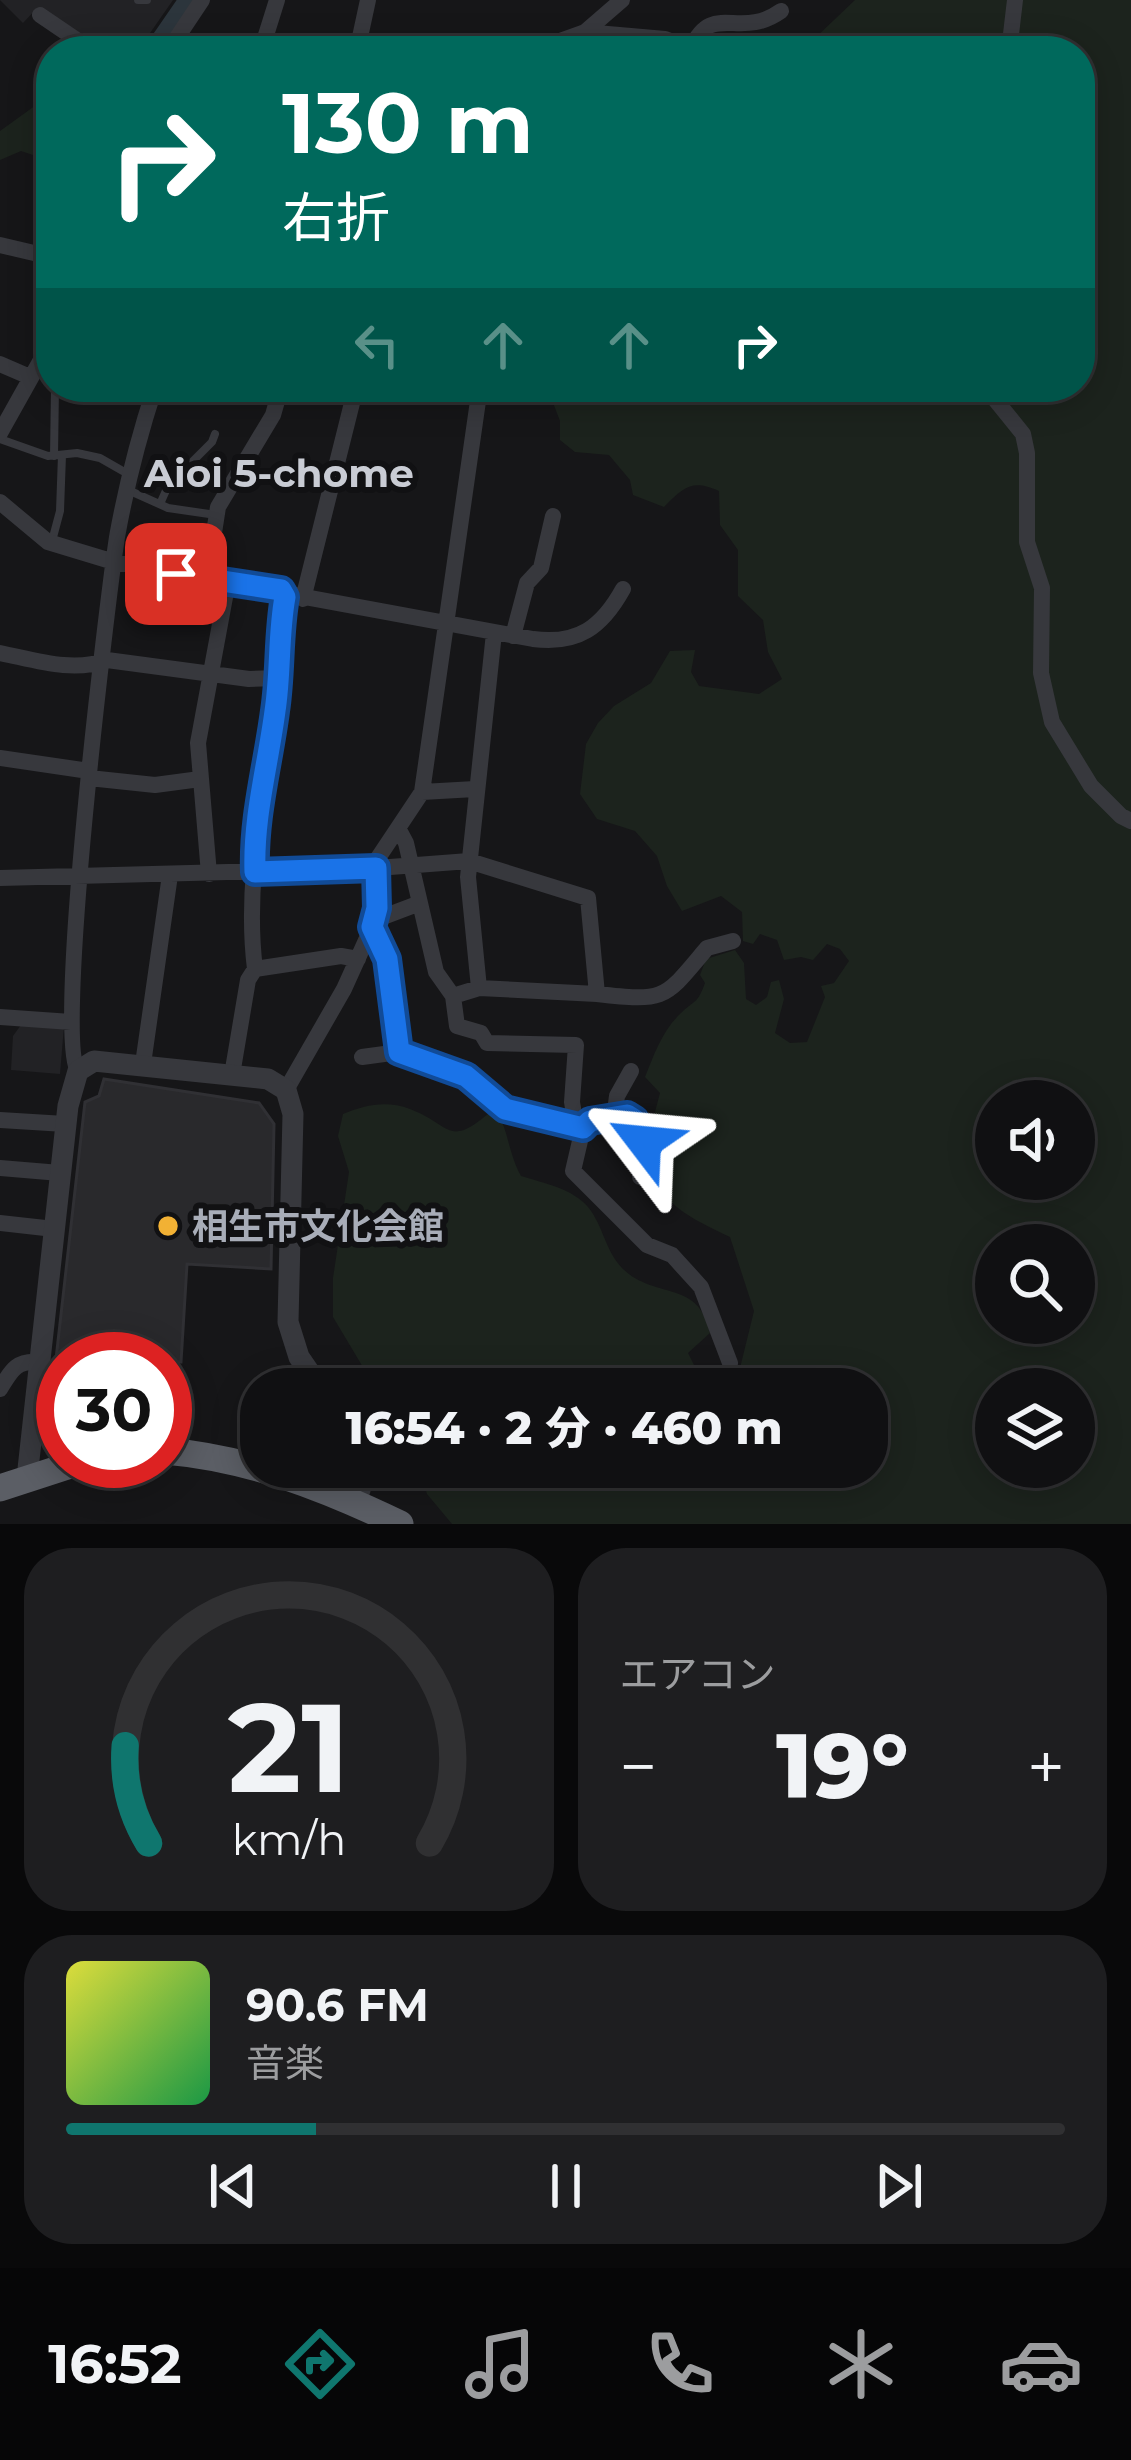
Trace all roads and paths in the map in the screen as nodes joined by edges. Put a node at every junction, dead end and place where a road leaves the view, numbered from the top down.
1 (138, 0) edge
2 (147, 0) edge
3 (202, 0) edge
4 (277, 0) edge
5 (368, 0) edge
6 (622, 0) edge
7 (1015, 0) edge
8 (781, 11) dead end
9 (40, 15) dead end
10 (71, 36) edge
11 (178, 36) edge
12 (266, 36) edge
13 (360, 36) edge
14 (584, 36) edge
15 (695, 36) edge
16 (1011, 36) edge
17 (0, 245) edge
18 (36, 253) edge
19 (21, 371) edge
20 (54, 402) edge
21 (151, 402) edge
22 (277, 402) edge
23 (352, 402) edge
24 (478, 402) edge
25 (997, 402) edge
26 (215, 434) dead end
27 (0, 436) edge
28 (58, 455) junction
29 (129, 482) junction
30 (0, 502) edge
31 (160, 504) junction
32 (216, 515) junction
33 (553, 516) dead end
34 (52, 543) junction
35 (114, 562) junction
36 (207, 578) junction
37 (228, 581) junction
38 (623, 589) dead end
39 (294, 598) junction
40 (446, 623) junction
41 (494, 633) junction
42 (513, 636) junction
43 (0, 653) edge
44 (101, 663) junction
45 (213, 674) junction
46 (277, 678) junction
47 (0, 758) edge
48 (89, 774) junction
49 (200, 779) junction
50 (475, 789) junction
51 (422, 792) junction
52 (1131, 821) edge
53 (398, 828) junction
54 (469, 861) junction
55 (411, 865) junction
56 (376, 868) junction
57 (255, 872) junction
58 (209, 874) junction
59 (81, 875) junction
60 (170, 875) junction
61 (0, 878) edge
62 (420, 903) junction
63 (374, 923) junction
64 (733, 941) dead end
65 (358, 959) junction
66 (255, 969) junction
67 (479, 988) junction
68 (597, 994) junction
69 (452, 995) junction
70 (0, 1017) edge
71 (71, 1022) junction
72 (399, 1052) junction
73 (362, 1057) dead end
74 (143, 1064) junction
75 (78, 1071) junction
76 (632, 1071) dead end
77 (232, 1075) junction
78 (286, 1090) junction
79 (616, 1114) junction
80 (0, 1120) edge
81 (65, 1124) junction
82 (579, 1127) junction
83 (0, 1168) edge
84 (60, 1173) junction
85 (640, 1177) dead end
86 (0, 1223) edge
87 (54, 1229) junction
88 (42, 1332) edge
89 (730, 1363) dead end
90 (7, 1364) edge
91 (307, 1368) edge
92 (36, 1376) edge
93 (0, 1389) edge
94 (192, 1456) edge
95 (13, 1483) edge
96 (361, 1488) edge
97 (356, 1503) junction
98 (400, 1524) edge

1 - 2 lane
3 - 11 street
4 - 12 street
5 - 13 street
6 - 14 street
7 - 16 street
8 - 15 street
9 - 10 street
17 - 18 street
19 - 27 street
20 - 28 lane
21 - 29 street
22 - 32 street
23 - 39 street
24 - 40 street
25 - 52 street
26 - 31 lane
27 - 28 lane
28 - 29 lane
28 - 34 lane
29 - 31 lane
29 - 35 street
30 - 34 street
31 - 32 lane
32 - 36 street
33 - 42 street
34 - 35 street
35 - 36 street
35 - 44 street
36 - 37 street
37 - 39 street
37 - 45 street
38 - 42 street
39 - 40 street
39 - 46 street
40 - 41 street
40 - 51 street
41 - 42 street
41 - 50 street
43 - 44 street
44 - 45 street
44 - 48 street
45 - 46 street
45 - 49 street
46 - 57 street
47 - 48 street
48 - 49 street
48 - 59 street
49 - 58 street
50 - 51 street
50 - 54 street
51 - 53 street
53 - 55 street
53 - 56 street
54 - 55 street
54 - 67 street
54 - 68 street
55 - 56 street
55 - 62 street
56 - 57 street
56 - 63 street
57 - 58 street
57 - 66 street
58 - 60 street
59 - 60 street
59 - 61 street
59 - 71 street
60 - 74 street
62 - 63 street
62 - 69 street
63 - 65 street
63 - 72 street
64 - 68 street
65 - 66 street
65 - 78 street
66 - 77 street
67 - 68 street
67 - 69 street
69 - 82 street
70 - 71 street
71 - 75 street
72 - 73 street
72 - 82 street
74 - 75 street
74 - 77 street
75 - 81 street
76 - 79 street
77 - 78 street
78 - 91 street
79 - 82 street
79 - 85 street
80 - 81 street
81 - 84 street
82 - 89 street
83 - 84 street
84 - 87 street
86 - 87 street
87 - 88 street
90 - 93 street
92 - 95 street
94 - 97 highway
96 - 97 street
97 - 98 highway

